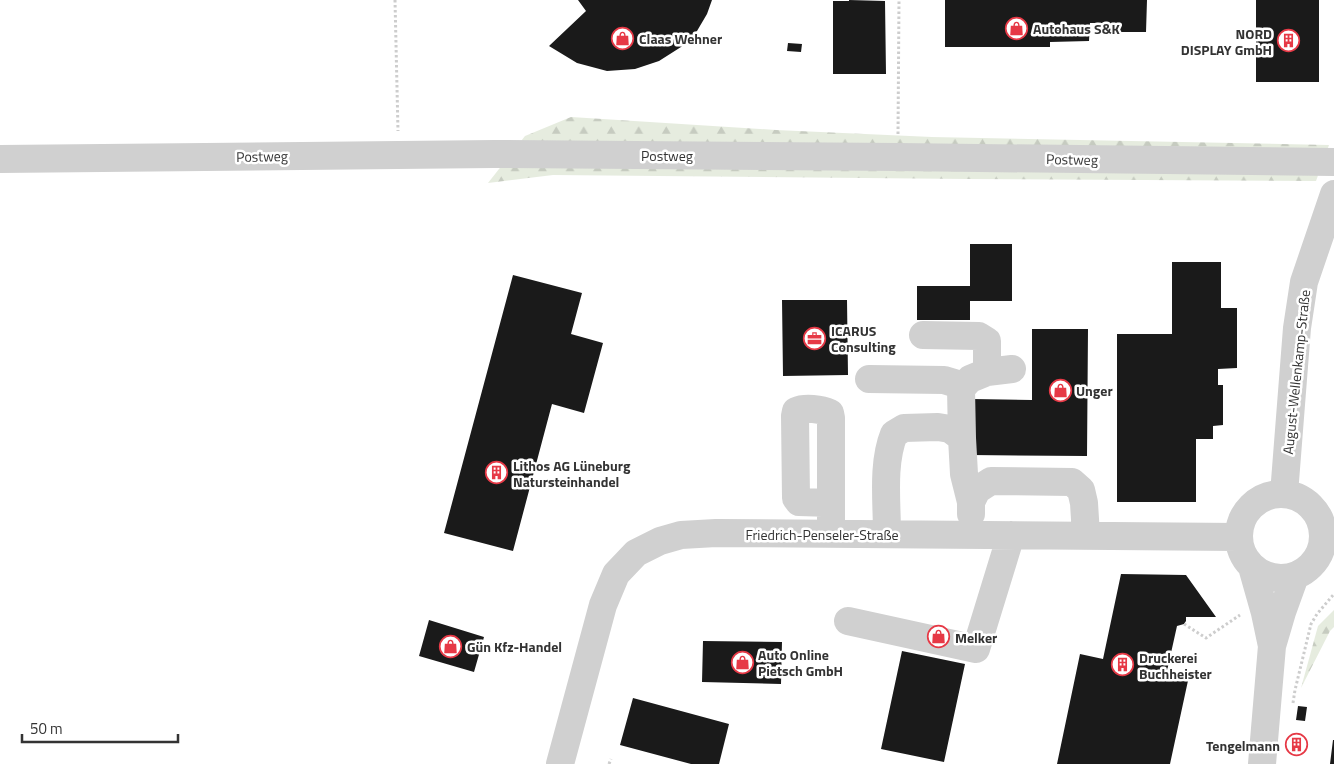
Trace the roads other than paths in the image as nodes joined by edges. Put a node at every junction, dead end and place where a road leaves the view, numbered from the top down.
1 (0, 159) edge
2 (1334, 162) edge
3 (1334, 194) edge
4 (923, 335) dead end
5 (869, 379) dead end
6 (961, 388) junction
7 (962, 438) junction
8 (1284, 494) junction
9 (971, 502) junction
10 (831, 503) dead end
11 (1326, 519) edge
12 (831, 534) junction
13 (887, 534) junction
14 (973, 534) junction
15 (1010, 535) junction
16 (1086, 535) junction
17 (1239, 537) junction
18 (1252, 567) junction
19 (1314, 567) edge
20 (848, 621) dead end
21 (1272, 646) junction
22 (560, 764) edge
23 (1262, 764) edge

1 - 2 street, Postweg
3 - 8 street, August-Wellenkamp-Straße
4 - 6 street
5 - 6 street
6 - 7 street
7 - 9 street
7 - 13 street
8 - 11 street
8 - 17 street
9 - 14 street
9 - 16 street
10 - 12 street
11 - 19 street
12 - 13 street, Friedrich-Penseler-Straße
12 - 22 street, Friedrich-Penseler-Straße
13 - 14 street, Friedrich-Penseler-Straße
14 - 15 street, Friedrich-Penseler-Straße
15 - 16 street, Friedrich-Penseler-Straße
15 - 20 street
16 - 17 street, Friedrich-Penseler-Straße
17 - 18 street
18 - 19 street
18 - 21 street
19 - 21 street
21 - 23 street

